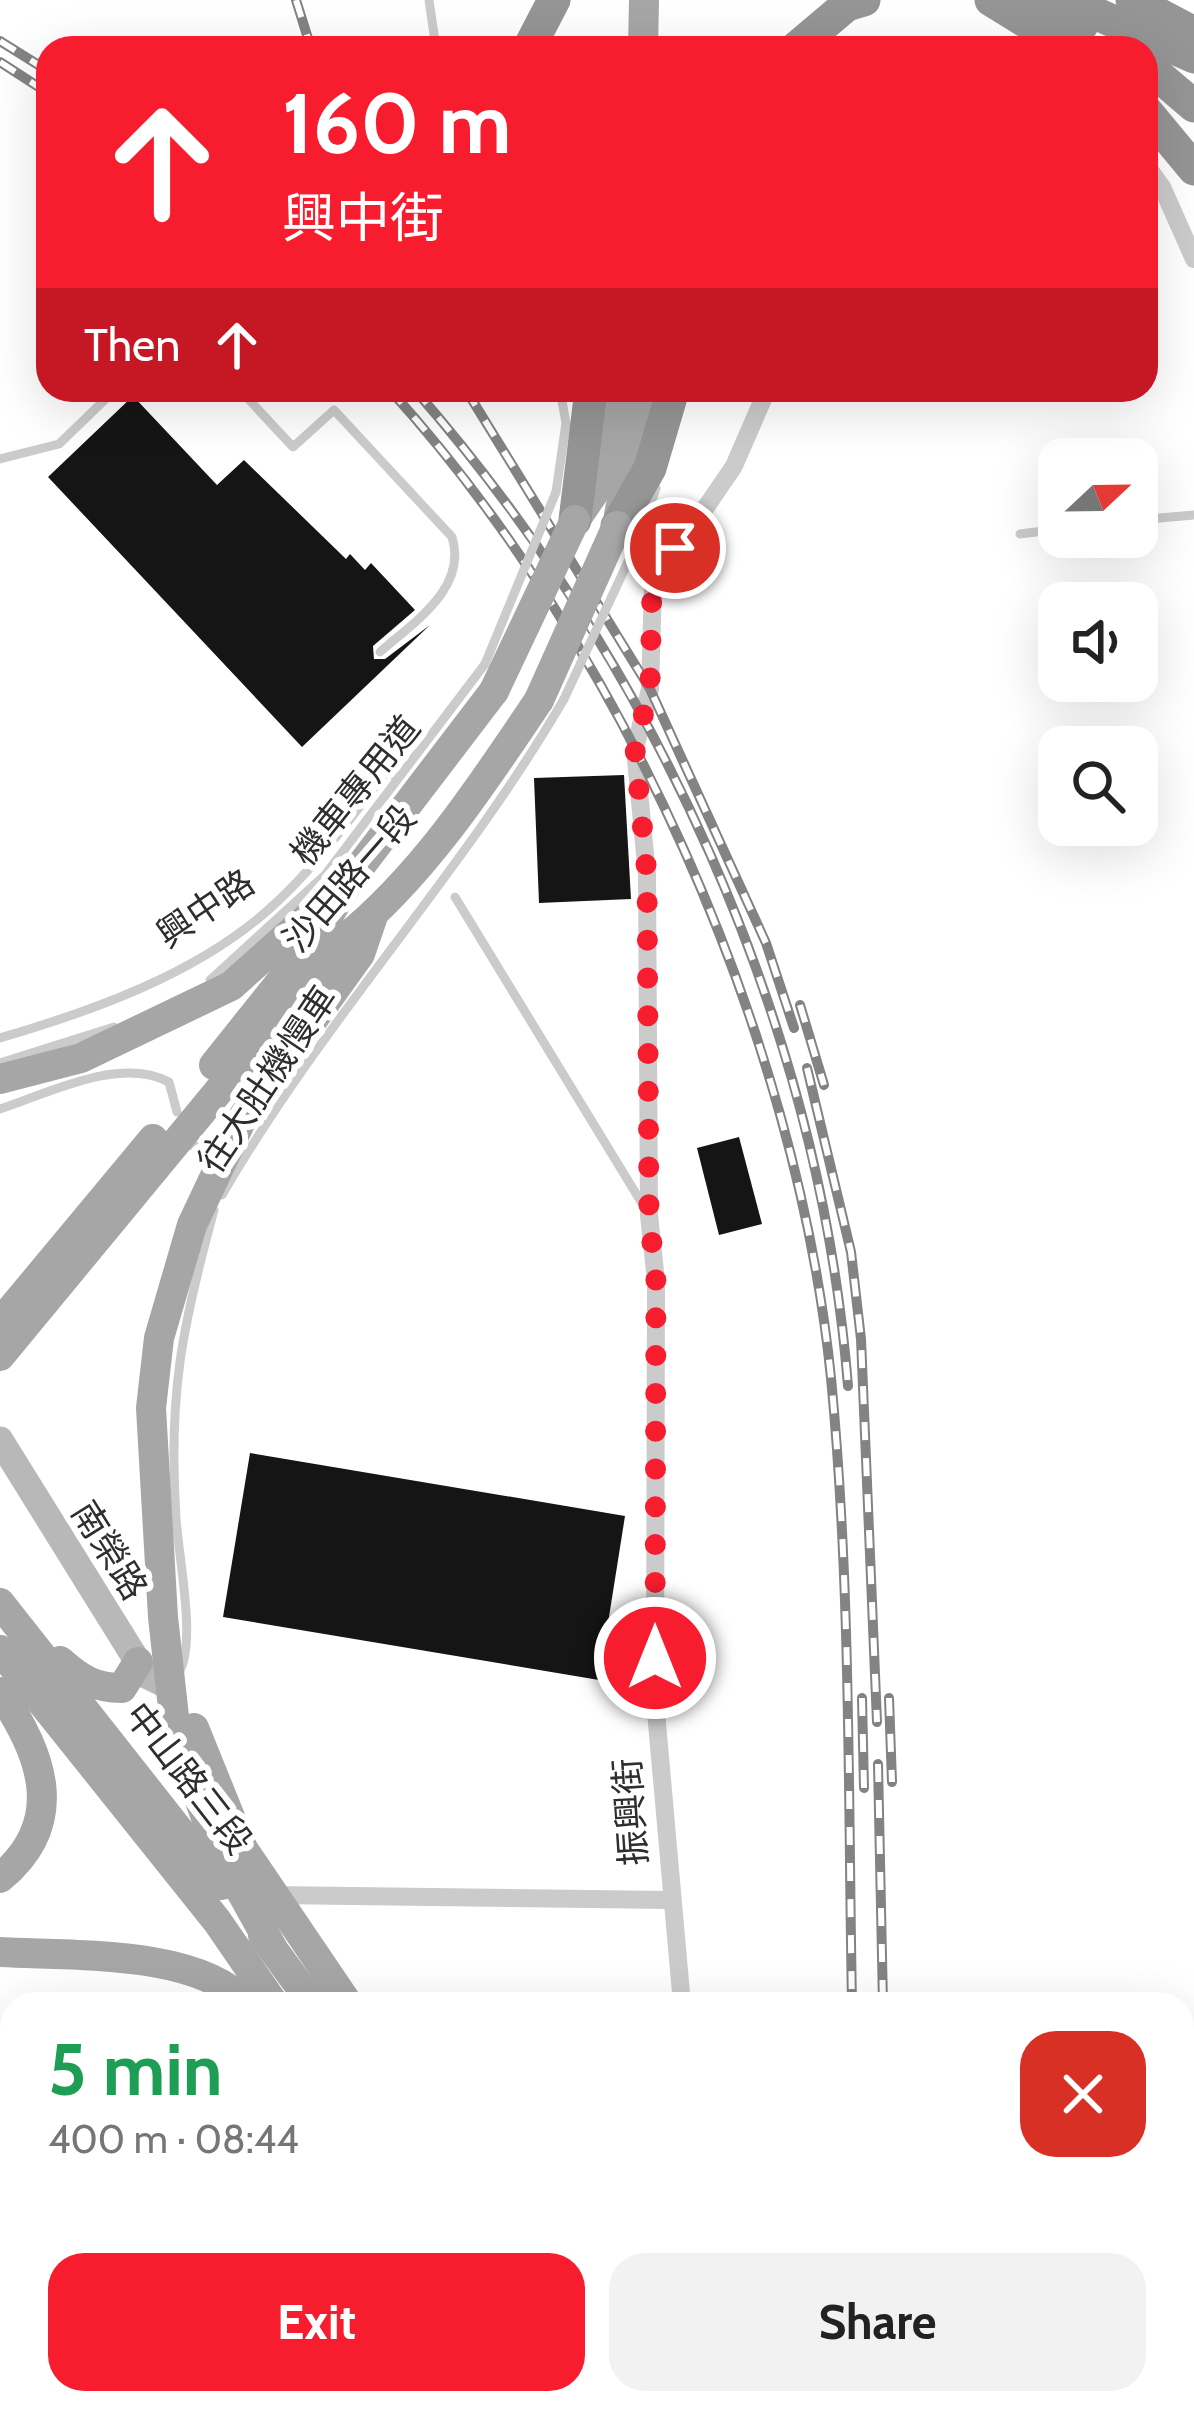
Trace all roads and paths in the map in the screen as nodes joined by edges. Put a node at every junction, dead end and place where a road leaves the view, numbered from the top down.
1 (429, 0) edge
2 (554, 0) edge
3 (644, 0) edge
4 (663, 0) edge
5 (864, 0) edge
6 (992, 0) edge
7 (1029, 0) edge
8 (1065, 0) edge
9 (1132, 0) edge
10 (1194, 33) edge
11 (434, 36) edge
12 (535, 36) edge
13 (643, 36) edge
14 (662, 36) edge
15 (810, 36) edge
16 (1050, 36) edge
17 (1105, 36) edge
18 (1146, 36) edge
19 (1158, 41) edge
20 (1194, 57) edge
21 (1158, 59) edge
22 (1194, 74) edge
23 (1158, 75) edge
24 (1194, 106) edge
25 (1158, 126) edge
26 (1194, 169) edge
27 (1158, 188) edge
28 (1194, 259) edge
29 (103, 402) edge
30 (251, 402) edge
31 (562, 402) edge
32 (588, 402) edge
33 (617, 402) edge
34 (642, 402) edge
35 (676, 402) edge
36 (762, 402) edge
37 (0, 459) edge
38 (566, 506) junction
39 (1194, 515) edge
40 (1158, 518) edge
41 (629, 530) junction
42 (1038, 532) edge
43 (1020, 534) dead end
44 (380, 652) dead end
45 (489, 678) junction
46 (552, 699) junction
47 (396, 778) dead end
48 (349, 881) junction
49 (455, 897) dead end
50 (373, 916) junction
51 (0, 1038) edge
52 (0, 1063) edge
53 (0, 1079) edge
54 (0, 1108) edge
55 (177, 1112) junction
56 (237, 1152) junction
57 (649, 1215) junction
58 (94, 1236) junction
59 (0, 1323) edge
60 (0, 1361) edge
61 (0, 1440) edge
62 (0, 1603) edge
63 (12, 1641) edge
64 (138, 1662) junction
65 (170, 1687) junction
66 (0, 1692) edge
67 (0, 1702) edge
68 (0, 1874) edge
69 (272, 1895) junction
70 (670, 1900) junction
71 (273, 1949) junction
72 (0, 1952) edge
73 (236, 1992) edge
74 (266, 1992) edge
75 (304, 1992) edge
76 (340, 1992) edge
77 (681, 1992) edge

1 - 11 lane
2 - 12 highway
3 - 13 main road
4 - 14 main road
5 - 15 highway
6 - 16 highway, bridge
7 - 17 highway
8 - 18 highway
9 - 10 highway
19 - 20 highway
21 - 22 highway
23 - 24 highway
25 - 26 highway
27 - 28 street
29 - 37 lane
30 - 44 lane
31 - 38 lane
32 - 38 highway
33 - 38 main road, 沙田路一段
34 - 41 main road, 沙田路一段
35 - 41 highway
36 - 57 street, 振興街
38 - 45 main road, 沙田路一段, bridge
39 - 40 lane
41 - 46 main road, 沙田路一段, bridge
42 - 43 lane
45 - 48 main road, 沙田路一段
45 - 52 lane, 機車專用道
46 - 50 main road, 沙田路一段
46 - 56 lane, 往大肚機慢車
47 - 51 lane, 興中路
48 - 53 main road, 沙田路一段
48 - 55 main road, 沙田路一段
49 - 57 lane
50 - 56 main road
50 - 58 main road, 沙田路一段
54 - 55 lane
55 - 58 main road, 沙田路一段
56 - 58 lane
56 - 65 main road
57 - 70 street, 振興街
58 - 59 main road, 沙田路一段
58 - 60 main road, 沙田路一段
61 - 64 street, 南榮路
62 - 63 main road, 中山路三段
63 - 64 main road
63 - 71 main road, 中山路三段
63 - 74 main road, 中山路三段
64 - 65 street, 南榮路
65 - 69 main road, 中山路三段
65 - 71 main road
66 - 68 main road
67 - 68 lane
69 - 70 street, 振興街
69 - 76 main road, 中山路三段
70 - 77 street, 振興街
71 - 75 main road, 中山路三段
72 - 73 main road

